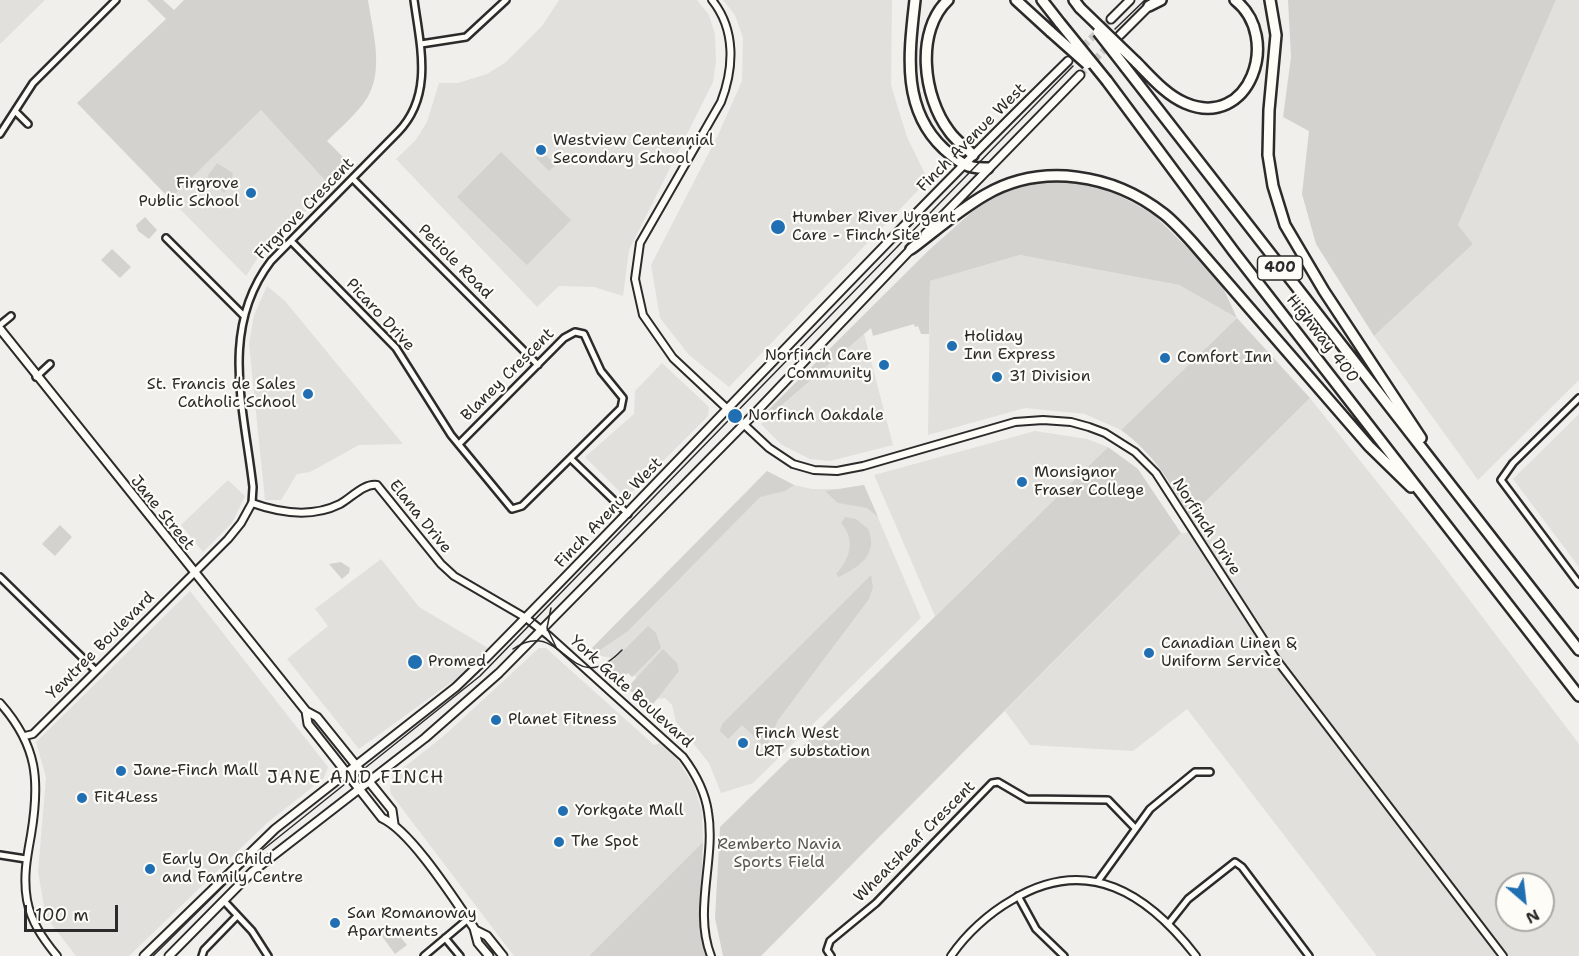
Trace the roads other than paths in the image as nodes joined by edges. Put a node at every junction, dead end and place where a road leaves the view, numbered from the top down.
1 (116, 0) edge
2 (414, 0) edge
3 (506, 0) edge
4 (712, 0) edge
5 (915, 0) edge
6 (948, 0) edge
7 (1016, 0) edge
8 (1042, 0) edge
9 (1074, 0) edge
10 (1130, 0) edge
11 (1161, 0) edge
12 (1235, 0) edge
13 (1270, 0) edge
14 (1152, 3) edge
15 (1080, 8) junction
16 (1111, 19) tunnel mouth
17 (1120, 35) tunnel mouth
18 (421, 44) junction
19 (1068, 61) tunnel mouth
20 (1080, 75) tunnel mouth
21 (1107, 81) junction
22 (15, 111) junction
23 (28, 124) dead end
24 (0, 134) edge
25 (972, 155) junction
26 (962, 165) junction
27 (988, 168) junction
28 (353, 179) junction
29 (166, 238) dead end
30 (291, 241) junction
31 (911, 249) junction
32 (243, 315) junction
33 (11, 316) dead end
34 (0, 327) edge
35 (50, 364) dead end
36 (538, 364) junction
37 (36, 377) junction
38 (1579, 398) edge
39 (729, 409) junction
40 (743, 424) junction
41 (459, 444) junction
42 (571, 459) junction
43 (1437, 465) junction
44 (252, 503) junction
45 (1431, 505) junction
46 (628, 513) junction
47 (194, 572) junction
48 (0, 578) edge
49 (1579, 584) edge
50 (525, 618) junction
51 (541, 630) junction
52 (1579, 650) edge
53 (94, 670) junction
54 (1579, 696) edge
55 (0, 703) edge
56 (306, 711) junction
57 (25, 736) junction
58 (356, 766) junction
59 (1210, 772) dead end
60 (346, 773) junction
61 (369, 781) junction
62 (359, 789) junction
63 (394, 824) junction
64 (1135, 828) junction
65 (0, 855) edge
66 (26, 859) junction
67 (1098, 881) junction
68 (1018, 896) junction
69 (224, 901) junction
70 (237, 916) junction
71 (468, 920) junction
72 (1169, 923) junction
73 (475, 930) junction
74 (445, 938) junction
75 (57, 956) edge
76 (144, 956) edge
77 (169, 956) edge
78 (202, 956) edge
79 (268, 956) edge
80 (424, 956) edge
81 (460, 956) edge
82 (489, 956) edge
83 (503, 956) edge
84 (711, 956) edge
85 (831, 956) edge
86 (951, 956) edge
87 (1064, 956) edge
88 (1196, 956) edge
89 (1309, 956) edge
90 (1503, 956) edge

1 - 22 street
2 - 18 street, Firgrove Crescent
3 - 18 street
4 - 39 street, Norfinch Drive
5 - 26 highway
6 - 25 highway
7 - 21 highway, bridge
8 - 21 highway, Highway 400 / 400, bridge
9 - 15 highway, Highway 400 / 400
10 - 16 main road
11 - 14 highway
12 - 15 highway, bridge
13 - 43 highway
14 - 17 main road
15 - 43 highway, Highway 400 / 400, bridge
18 - 28 street, Firgrove Crescent
19 - 25 main road, Finch Avenue West
20 - 27 main road, Finch Avenue West
21 - 45 highway, Highway 400 / 400
22 - 23 street
22 - 24 street
25 - 26 main road, Finch Avenue West
26 - 27 highway
26 - 39 main road, Finch Avenue West
27 - 31 main road, Finch Avenue West
28 - 30 street, Firgrove Crescent
28 - 36 street, Petiole Road
29 - 32 street
30 - 32 street, Firgrove Crescent
30 - 41 street, Picaro Drive
31 - 40 main road, Finch Avenue West
31 - 45 highway
32 - 44 street, Firgrove Crescent
33 - 34 street
34 - 37 main road, Jane Street
35 - 37 street
36 - 41 street, Blaney Crescent
36 - 42 street, Blaney Crescent
37 - 47 main road, Jane Street
38 - 49 street
39 - 40 street, Norfinch Drive
39 - 46 main road, Finch Avenue West
40 - 51 main road, Finch Avenue West
40 - 90 street, Norfinch Drive
41 - 42 street, Blaney Crescent
42 - 46 street
43 - 52 highway, Highway 400 / 400
44 - 47 street
44 - 50 street, Elana Drive
45 - 54 highway, Highway 400 / 400
46 - 50 main road, Finch Avenue West
47 - 53 street, Yewtree Boulevard
47 - 56 main road, Jane Street
48 - 53 street
50 - 51 street, York Gate Boulevard
50 - 58 main road, Finch Avenue West
51 - 61 main road, Finch Avenue West
51 - 84 street, York Gate Boulevard
53 - 57 street, Yewtree Boulevard
55 - 57 street
56 - 58 main road, Jane Street
56 - 60 main road, Jane Street
57 - 66 street
58 - 60 main road, Finch Avenue West
58 - 61 main road, Jane Street
59 - 64 street
60 - 62 main road, Jane Street
60 - 76 main road, Finch Avenue West
61 - 62 main road, Finch Avenue West
61 - 63 main road, Jane Street
62 - 63 main road, Jane Street
62 - 69 main road, Finch Avenue West
63 - 71 main road, Jane Street
64 - 67 street
64 - 85 street, Wheatsheaf Crescent
65 - 66 street
66 - 75 street
67 - 68 street
67 - 72 street
68 - 86 street
68 - 87 street
69 - 70 street
69 - 77 main road, Finch Avenue West
70 - 78 street
70 - 79 street
71 - 73 main road, Jane Street
71 - 74 street
72 - 88 street
72 - 89 street
73 - 82 main road, Jane Street
73 - 83 main road, Jane Street
74 - 80 street
74 - 81 street

